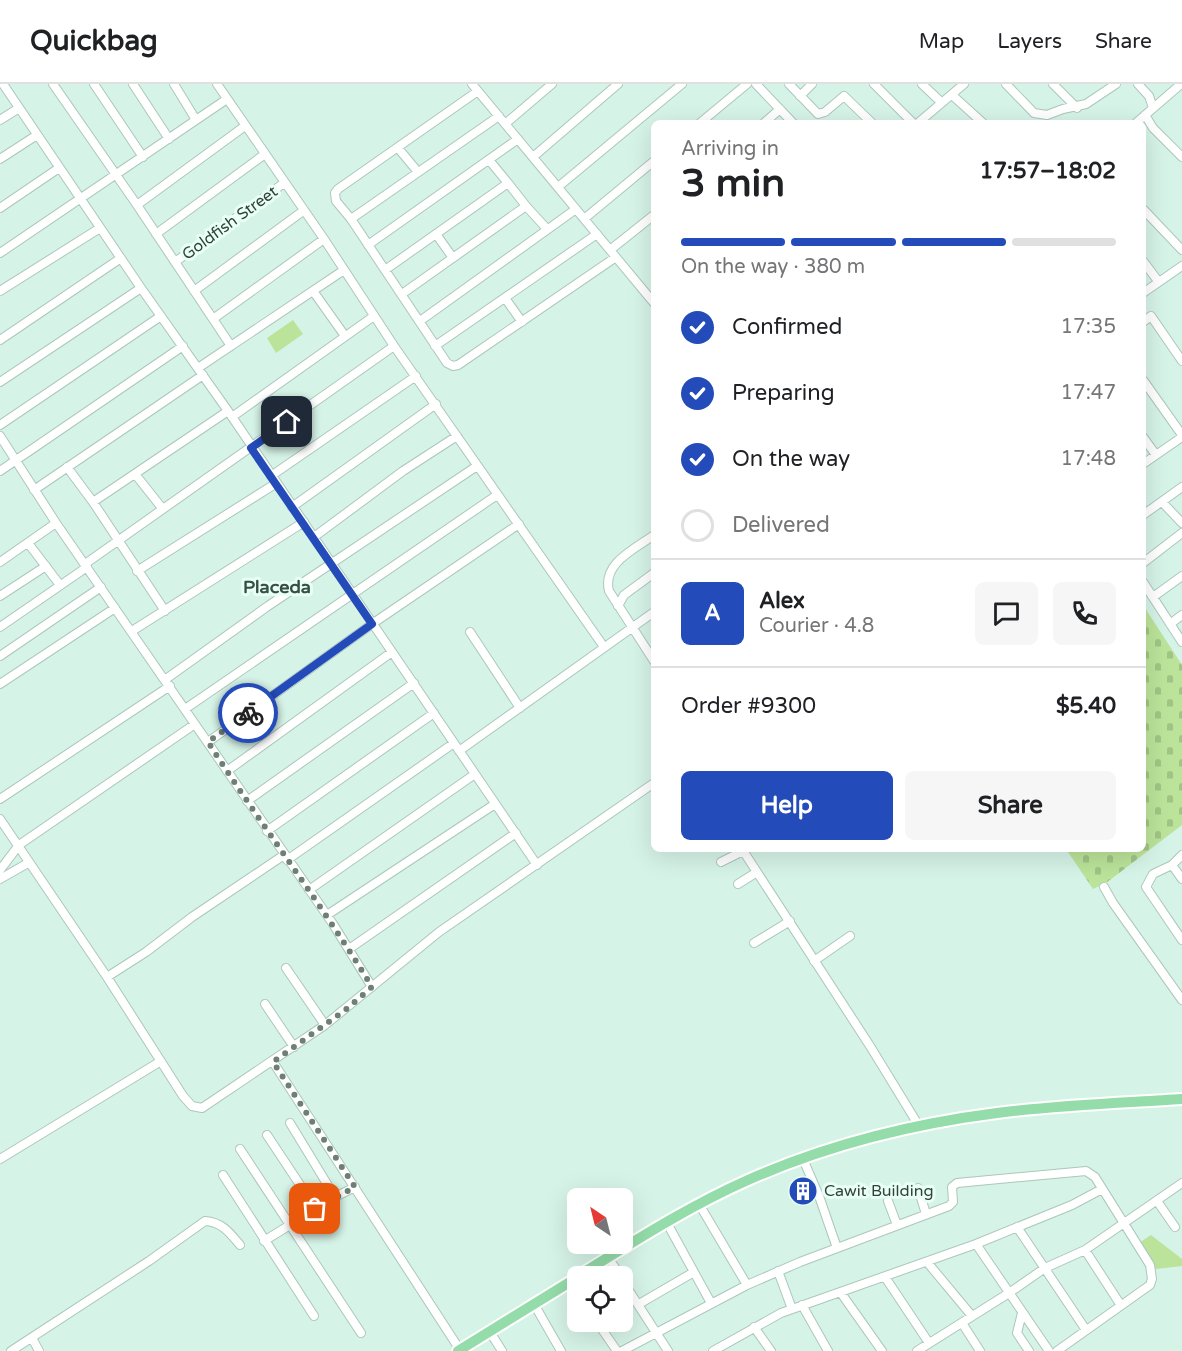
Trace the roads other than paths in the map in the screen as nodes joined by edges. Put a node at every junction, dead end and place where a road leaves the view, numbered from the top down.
1 (16, 84) edge
2 (53, 84) edge
3 (94, 84) edge
4 (133, 84) edge
5 (174, 84) edge
6 (217, 84) edge
7 (552, 84) edge
8 (618, 84) edge
9 (682, 84) edge
10 (747, 84) edge
11 (756, 84) edge
12 (789, 84) edge
13 (813, 84) edge
14 (874, 84) edge
15 (922, 84) edge
16 (964, 84) edge
17 (1006, 84) edge
18 (1053, 84) edge
19 (1116, 84) edge
20 (1138, 84) edge
21 (1181, 84) edge
22 (3, 86) edge
23 (475, 86) edge
24 (952, 95) junction
25 (800, 96) junction
26 (227, 99) junction
27 (941, 102) junction
28 (1073, 104) junction
29 (19, 108) junction
30 (1153, 108) junction
31 (780, 109) junction
32 (1145, 114) junction
33 (499, 116) junction
34 (0, 120) edge
35 (196, 120) junction
36 (704, 120) edge
37 (767, 120) edge
38 (790, 120) edge
39 (869, 120) edge
40 (910, 120) edge
41 (921, 120) edge
42 (979, 120) edge
43 (1139, 120) edge
44 (506, 124) junction
45 (245, 126) junction
46 (37, 135) junction
47 (169, 138) junction
48 (518, 139) junction
49 (398, 148) junction
50 (265, 154) junction
51 (143, 156) junction
52 (533, 157) junction
53 (1182, 157) edge
54 (0, 159) edge
55 (489, 160) junction
56 (651, 164) edge
57 (59, 168) junction
58 (418, 172) junction
59 (116, 175) junction
60 (284, 183) junction
61 (508, 183) junction
62 (558, 187) junction
63 (80, 198) junction
64 (137, 205) junction
65 (526, 206) junction
66 (0, 208) edge
67 (576, 209) junction
68 (303, 211) junction
69 (1146, 212) edge
70 (651, 217) edge
71 (351, 219) junction
72 (585, 219) junction
73 (100, 228) junction
74 (547, 229) junction
75 (156, 234) junction
76 (436, 234) junction
77 (597, 234) junction
78 (324, 239) junction
79 (368, 245) junction
80 (610, 250) junction
81 (1182, 250) edge
82 (0, 253) edge
83 (616, 257) junction
84 (121, 258) junction
85 (453, 258) junction
86 (175, 262) junction
87 (1146, 265) edge
88 (1182, 266) edge
89 (344, 270) junction
90 (385, 270) junction
91 (1158, 281) junction
92 (141, 288) junction
93 (0, 291) edge
94 (194, 291) junction
95 (313, 291) junction
96 (1146, 291) edge
97 (402, 294) junction
98 (505, 298) junction
99 (651, 299) edge
100 (374, 315) junction
101 (161, 316) junction
102 (213, 319) junction
103 (1146, 320) edge
104 (420, 321) junction
105 (522, 322) junction
106 (345, 336) junction
107 (0, 340) edge
108 (183, 346) junction
109 (231, 346) junction
110 (394, 346) junction
111 (435, 346) junction
112 (1182, 361) edge
113 (200, 372) junction
114 (416, 376) junction
115 (0, 382) edge
116 (1146, 384) edge
117 (436, 405) junction
118 (230, 414) junction
119 (0, 425) edge
120 (0, 436) edge
121 (457, 436) junction
122 (1182, 436) edge
123 (1146, 442) edge
124 (251, 448) junction
125 (1156, 455) junction
126 (16, 460) junction
127 (1146, 462) edge
128 (477, 466) junction
129 (67, 467) junction
130 (0, 471) edge
131 (135, 474) junction
132 (273, 480) junction
133 (1182, 488) edge
134 (34, 490) junction
135 (497, 495) junction
136 (93, 502) junction
137 (1162, 502) junction
138 (292, 507) junction
139 (162, 508) junction
140 (1146, 513) edge
141 (304, 522) junction
142 (57, 523) junction
143 (1182, 523) edge
144 (519, 524) junction
145 (1182, 533) edge
146 (314, 537) junction
147 (651, 537) edge
148 (117, 540) junction
149 (28, 543) junction
150 (1146, 561) edge
151 (0, 562) edge
152 (332, 564) junction
153 (46, 566) junction
154 (86, 566) junction
155 (137, 571) junction
156 (651, 575) edge
157 (1182, 576) edge
158 (60, 585) junction
159 (1146, 586) edge
160 (101, 587) junction
161 (352, 596) junction
162 (0, 597) edge
163 (1153, 597) junction
164 (618, 606) junction
165 (116, 608) junction
166 (165, 611) junction
167 (651, 614) edge
168 (1182, 615) edge
169 (372, 624) junction
170 (1170, 624) junction
171 (0, 627) edge
172 (632, 627) junction
173 (132, 631) junction
174 (470, 632) dead end
175 (1182, 642) edge
176 (604, 647) junction
177 (392, 652) junction
178 (0, 656) edge
179 (651, 656) edge
180 (168, 682) junction
181 (414, 683) junction
182 (0, 684) edge
183 (520, 708) junction
184 (185, 709) junction
185 (434, 713) junction
186 (195, 724) junction
187 (208, 742) junction
188 (454, 742) junction
189 (459, 751) junction
190 (227, 771) junction
191 (475, 774) junction
192 (651, 785) edge
193 (0, 800) edge
194 (247, 801) junction
195 (495, 804) junction
196 (0, 819) edge
197 (267, 831) junction
198 (516, 833) junction
199 (19, 845) junction
200 (738, 852) edge
201 (743, 852) edge
202 (1182, 855) edge
203 (286, 857) junction
204 (721, 862) dead end
205 (28, 863) junction
206 (537, 865) junction
207 (1172, 865) junction
208 (0, 870) edge
209 (757, 872) junction
210 (0, 879) edge
211 (1182, 879) edge
212 (738, 885) dead end
213 (1104, 887) dead end
214 (309, 890) junction
215 (327, 915) junction
216 (790, 921) junction
217 (850, 936) dead end
218 (1182, 940) edge
219 (754, 943) dead end
220 (349, 949) junction
221 (814, 961) junction
222 (286, 968) dead end
223 (107, 977) junction
224 (372, 987) junction
225 (1182, 1000) edge
226 (265, 1004) dead end
227 (326, 1025) junction
228 (294, 1047) junction
229 (161, 1061) junction
230 (273, 1062) junction
231 (1182, 1102) edge
232 (290, 1123) dead end
233 (919, 1126) junction
234 (267, 1135) dead end
235 (240, 1149) dead end
236 (0, 1159) edge
237 (802, 1159) junction
238 (223, 1175) dead end
239 (1182, 1183) edge
240 (355, 1187) junction
241 (918, 1188) dead end
242 (1102, 1189) junction
243 (334, 1197) junction
244 (888, 1201) dead end
245 (1157, 1201) junction
246 (699, 1204) junction
247 (315, 1209) junction
248 (926, 1214) junction
249 (667, 1223) junction
250 (1123, 1224) junction
251 (289, 1225) junction
252 (897, 1225) junction
253 (1017, 1227) junction
254 (1175, 1227) dead end
255 (264, 1241) junction
256 (976, 1244) junction
257 (240, 1245) dead end
258 (837, 1248) junction
259 (1085, 1250) junction
260 (608, 1258) junction
261 (927, 1262) junction
262 (595, 1266) edge
263 (614, 1266) edge
264 (1045, 1268) junction
265 (778, 1271) junction
266 (694, 1272) junction
267 (885, 1277) junction
268 (567, 1284) edge
269 (747, 1285) junction
270 (841, 1293) junction
271 (1009, 1293) junction
272 (633, 1295) edge
273 (711, 1303) junction
274 (534, 1304) junction
275 (639, 1304) junction
276 (1120, 1304) junction
277 (802, 1305) junction
278 (792, 1309) junction
279 (1022, 1313) junction
280 (314, 1316) dead end
281 (972, 1316) junction
282 (962, 1323) junction
283 (754, 1327) junction
284 (1086, 1330) junction
285 (490, 1332) junction
286 (604, 1332) edge
287 (656, 1332) junction
288 (361, 1333) dead end
289 (32, 1338) junction
290 (924, 1348) edge
291 (459, 1350) edge
292 (715, 1350) edge
293 (11, 1351) edge
294 (39, 1351) edge
295 (502, 1351) edge
296 (561, 1351) edge
297 (617, 1351) edge
298 (622, 1351) edge
299 (668, 1351) edge
300 (771, 1351) edge
301 (828, 1351) edge
302 (882, 1351) edge
303 (980, 1351) edge
304 (1029, 1351) edge
305 (1049, 1351) edge
306 (1057, 1351) edge

1 - 22 street
2 - 59 street
3 - 51 street
4 - 47 street
5 - 35 street
6 - 26 street
7 - 44 street
8 - 52 street
9 - 62 street
10 - 36 street
11 - 31 street
12 - 25 street
13 - 25 street
14 - 40 street
15 - 27 street
16 - 24 street
17 - 28 street
18 - 28 street
19 - 28 street
20 - 30 street
21 - 30 street
22 - 29 street
23 - 33 street
23 - 49 street
24 - 27 street
24 - 42 street
25 - 39 street
26 - 35 street
26 - 45 street
27 - 41 street
29 - 34 street
29 - 46 street
30 - 32 street
31 - 37 street
31 - 38 street
32 - 43 street
32 - 53 street
33 - 44 street
33 - 58 street
35 - 47 street
44 - 48 street
45 - 50 street
45 - 64 street
46 - 54 street
46 - 57 street
47 - 51 street
48 - 52 street
48 - 55 street
49 - 58 street
49 - 71 street
50 - 60 street
50 - 75 street
51 - 59 street
52 - 62 street
55 - 61 street
55 - 79 street
56 - 72 street
57 - 63 street
57 - 66 street
58 - 71 street
59 - 63 street
59 - 64 street
60 - 68 street
60 - 86 street, Goldfish Street
61 - 65 street
61 - 76 street
62 - 67 street
63 - 73 street
63 - 82 street
64 - 75 street
65 - 74 street
65 - 85 street
67 - 72 street
67 - 74 street
68 - 78 street
68 - 94 street
69 - 81 street
70 - 80 street
71 - 79 street
72 - 77 street
73 - 84 street
73 - 93 street
74 - 104 street
75 - 86 street
76 - 85 street
76 - 90 street
77 - 80 street
77 - 98 street
78 - 89 street
78 - 102 street
79 - 90 street
80 - 83 street
83 - 99 street
83 - 105 street
84 - 92 street
84 - 107 street
85 - 97 street
86 - 94 street
87 - 91 street
88 - 91 street
89 - 95 street
89 - 100 street
90 - 97 street
91 - 96 street
92 - 101 street
92 - 115 street
94 - 102 street
95 - 106 street
95 - 109 street
97 - 104 street
98 - 105 street
98 - 111 street
100 - 106 street
100 - 110 street
101 - 108 street
101 - 119 street
102 - 109 street
103 - 112 street
104 - 111 street
105 - 111 street
106 - 118 street
108 - 113 street
108 - 126 street
109 - 113 street
110 - 114 street
110 - 124 street
113 - 118 street
113 - 129 street
114 - 117 street
114 - 132 street
116 - 122 street
117 - 121 street
117 - 138 street
118 - 124 street
118 - 131 street
120 - 126 street
121 - 128 street
121 - 146 street
122 - 125 street
123 - 125 street
124 - 132 street
124 - 139 street
125 - 127 street
126 - 130 street
126 - 134 street
128 - 135 street
128 - 152 street
129 - 134 street
129 - 136 street
131 - 136 street
131 - 139 street
132 - 138 street
132 - 155 street
133 - 137 street
134 - 142 street
135 - 144 street
135 - 161 street
136 - 148 street
137 - 140 street
137 - 143 street
138 - 141 street
139 - 148 street
141 - 146 street
141 - 166 street
142 - 149 street
142 - 154 street
144 - 169 street
144 - 176 street
145 - 150 street
146 - 152 street
147 - 164 street
148 - 154 street
148 - 155 street
149 - 151 street
149 - 153 street
152 - 161 street
152 - 180 street
153 - 158 street
153 - 162 street
154 - 158 street
154 - 160 street
155 - 166 street
156 - 164 street
157 - 163 street
158 - 171 street
159 - 163 street
160 - 165 street
160 - 178 street
161 - 169 street
161 - 184 street
163 - 170 street
164 - 172 street
165 - 173 street
165 - 182 street
166 - 173 street
167 - 172 street
168 - 170 street
169 - 177 street
169 - 187 street
170 - 175 street
172 - 176 street
172 - 179 street
173 - 180 street
174 - 183 street
176 - 183 street
177 - 181 street
177 - 190 street
180 - 184 street
180 - 193 street
181 - 185 street
181 - 194 street
183 - 189 street
184 - 186 street
185 - 188 street
185 - 197 street
186 - 187 street
186 - 199 street
187 - 190 street
188 - 189 street
188 - 203 street
189 - 191 street
190 - 194 street
191 - 195 street
191 - 214 street
192 - 206 street
194 - 197 street
195 - 198 street
195 - 215 street
196 - 199 street
197 - 203 street
198 - 206 street
198 - 220 street
199 - 205 street
199 - 208 street
200 - 204 street
201 - 209 street
202 - 207 street
203 - 214 street
203 - 223 street
205 - 210 street
205 - 223 street
206 - 224 street
207 - 211 street
207 - 218 street
209 - 212 street
209 - 216 street
213 - 225 street
214 - 215 street
215 - 220 street
216 - 219 street
216 - 221 street
217 - 221 street
220 - 224 street
221 - 233 street
222 - 227 street
223 - 229 street
224 - 227 street
226 - 228 street
227 - 228 street
228 - 230 street
229 - 230 street
229 - 236 street
230 - 240 street
231 - 233 main road
232 - 243 street
233 - 237 main road
234 - 247 street
235 - 251 street
237 - 246 main road
237 - 258 street
238 - 255 street
239 - 245 street
240 - 243 street
240 - 291 street
241 - 248 street
242 - 248 street
242 - 250 street
242 - 253 street
243 - 247 street
244 - 252 street
245 - 250 street
245 - 254 street
246 - 249 main road
246 - 269 street
247 - 251 street
248 - 252 street
249 - 260 main road
249 - 266 street
250 - 259 street
250 - 276 street
251 - 255 street
251 - 288 street
252 - 258 street
253 - 256 street
253 - 264 street
255 - 280 street
256 - 261 street
256 - 271 street
257 - 289 street
258 - 265 street
259 - 264 street
259 - 276 street
260 - 262 main road
260 - 263 street
261 - 267 street
261 - 281 street
264 - 271 street
264 - 284 street
265 - 269 street
265 - 278 street
266 - 273 street
266 - 275 street
267 - 270 street
267 - 290 street
268 - 274 main road
269 - 273 street
270 - 277 street
270 - 302 street
271 - 279 street
271 - 281 street
272 - 275 street
273 - 287 street
274 - 285 main road
274 - 296 street
275 - 287 street
276 - 284 street
277 - 278 street
277 - 301 street
278 - 283 street
279 - 304 street
279 - 305 street
281 - 282 street
282 - 290 street
282 - 303 street
283 - 292 street
283 - 300 street
284 - 306 street
285 - 291 main road
285 - 295 street
286 - 297 street
287 - 298 street
287 - 299 street
289 - 293 street
289 - 294 street

